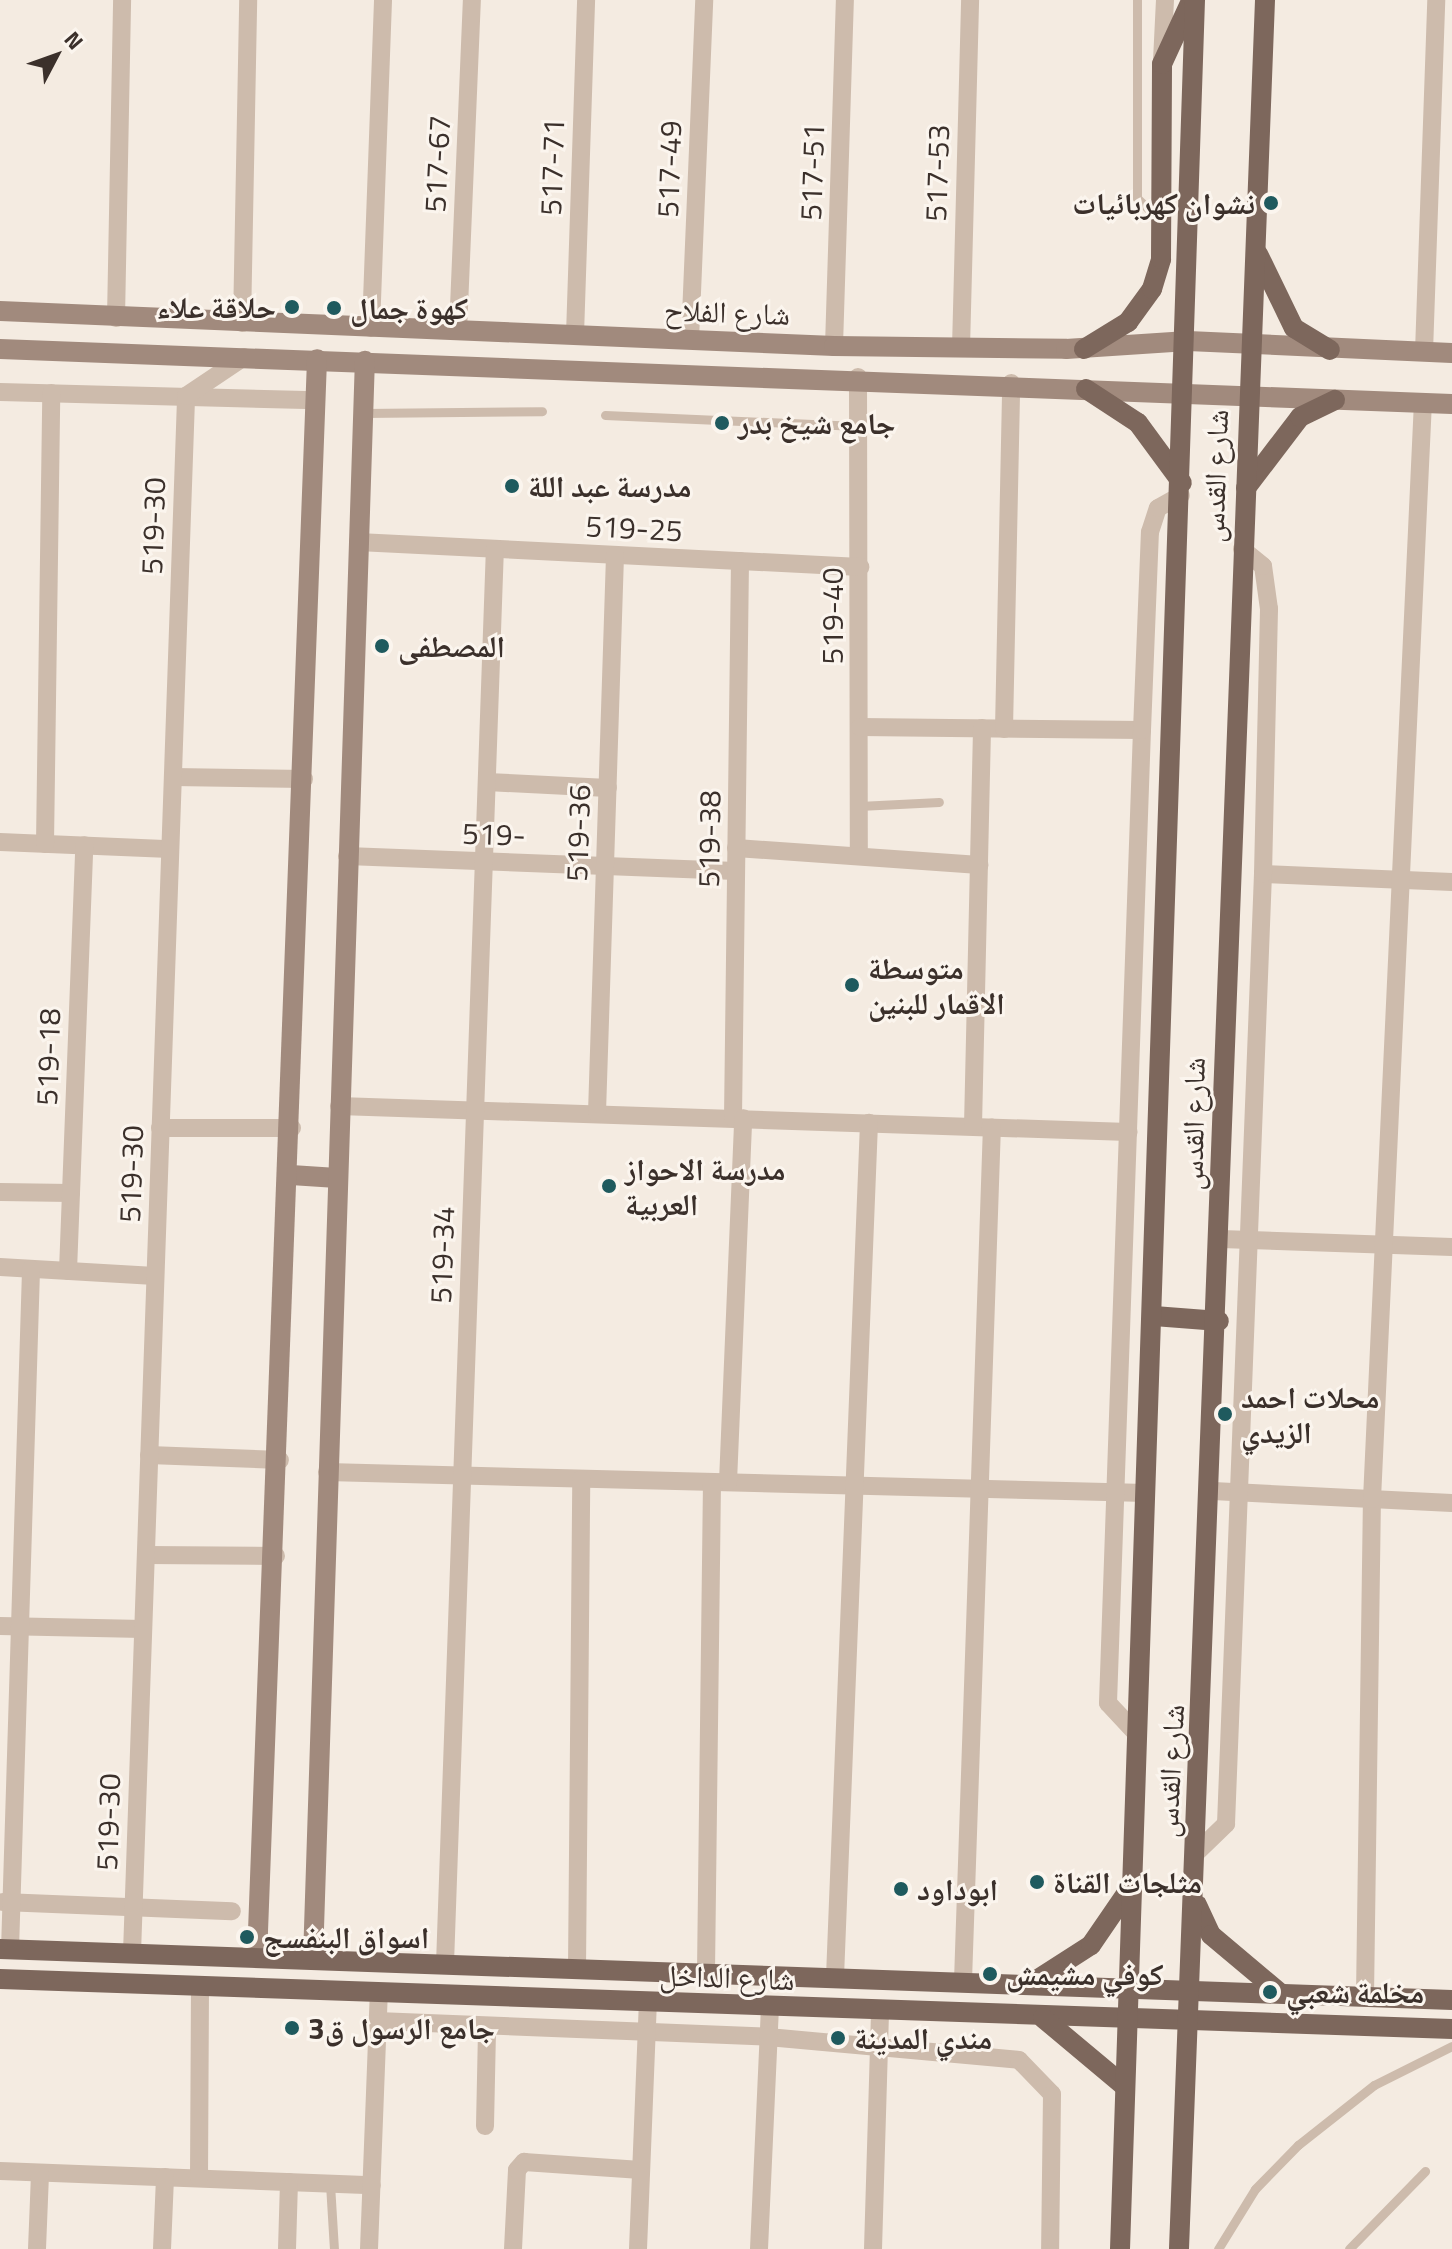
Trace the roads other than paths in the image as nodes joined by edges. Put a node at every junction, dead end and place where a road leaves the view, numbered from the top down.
1 (122, 0) edge
2 (248, 0) edge
3 (383, 0) edge
4 (472, 0) edge
5 (586, 0) edge
6 (704, 0) edge
7 (845, 0) edge
8 (970, 0) edge
9 (1137, 0) edge
10 (1165, 0) edge
11 (1193, 0) edge
12 (1265, 0) edge
13 (1436, 0) edge
14 (1162, 64) junction
15 (1162, 222) junction
16 (1256, 250) junction
17 (0, 311) edge
18 (116, 318) junction
19 (242, 323) junction
20 (371, 328) junction
21 (458, 331) junction
22 (575, 335) junction
23 (690, 340) junction
24 (1188, 341) junction
25 (834, 346) junction
26 (961, 348) junction
27 (1251, 348) junction
28 (0, 349) edge
29 (1084, 349) junction
30 (1330, 350) junction
31 (1424, 352) junction
32 (1452, 353) edge
33 (244, 357) junction
34 (317, 359) junction
35 (365, 361) junction
36 (858, 377) junction
37 (1011, 383) junction
38 (1086, 389) junction
39 (0, 392) edge
40 (51, 393) junction
41 (1187, 395) junction
42 (186, 396) junction
43 (1249, 397) junction
44 (316, 400) junction
45 (1335, 400) junction
46 (1423, 403) junction
47 (1452, 404) edge
48 (542, 411) dead end
49 (363, 413) junction
50 (605, 415) dead end
51 (858, 426) junction
52 (1182, 489) junction
53 (1245, 492) junction
54 (358, 542) junction
55 (495, 549) junction
56 (1242, 549) junction
57 (615, 555) junction
58 (740, 561) junction
59 (860, 567) junction
60 (860, 727) junction
61 (982, 728) junction
62 (1004, 729) junction
63 (1142, 730) junction
64 (173, 777) junction
65 (304, 779) junction
66 (487, 782) junction
67 (608, 788) junction
68 (939, 802) dead end
69 (859, 806) junction
70 (0, 842) edge
71 (45, 844) junction
72 (84, 845) junction
73 (736, 848) junction
74 (170, 849) junction
75 (347, 856) junction
76 (859, 856) junction
77 (484, 861) junction
78 (979, 865) junction
79 (605, 866) junction
80 (736, 871) junction
81 (1263, 874) junction
82 (1400, 879) junction
83 (1452, 882) edge
84 (339, 1106) junction
85 (475, 1108) junction
86 (597, 1113) junction
87 (738, 1118) junction
88 (869, 1123) junction
89 (973, 1126) junction
90 (992, 1127) junction
91 (160, 1128) junction
92 (292, 1128) junction
93 (1129, 1132) junction
94 (291, 1175) junction
95 (337, 1178) junction
96 (0, 1192) edge
97 (71, 1193) junction
98 (1221, 1239) junction
99 (1248, 1240) junction
100 (1386, 1244) junction
101 (1452, 1247) edge
102 (0, 1267) edge
103 (31, 1269) junction
104 (68, 1271) junction
105 (155, 1276) junction
106 (1154, 1316) junction
107 (1219, 1321) junction
108 (149, 1455) junction
109 (280, 1460) junction
110 (327, 1472) junction
111 (462, 1475) junction
112 (581, 1479) junction
113 (720, 1482) junction
114 (851, 1485) junction
115 (982, 1489) junction
116 (1213, 1491) junction
117 (1119, 1492) junction
118 (1238, 1492) junction
119 (1146, 1493) junction
120 (1372, 1499) junction
121 (1452, 1503) edge
122 (146, 1555) junction
123 (276, 1556) junction
124 (0, 1626) edge
125 (20, 1627) junction
126 (143, 1629) junction
127 (1136, 1733) junction
128 (1196, 1853) junction
129 (1195, 1885) junction
130 (1130, 1888) junction
131 (6, 1902) edge
132 (133, 1908) junction
133 (232, 1911) dead end
134 (5, 1949) edge
135 (132, 1953) junction
136 (257, 1958) junction
137 (313, 1959) junction
138 (445, 1964) junction
139 (577, 1969) junction
140 (706, 1972) junction
141 (835, 1977) junction
142 (0, 1979) edge
143 (963, 1981) junction
144 (1030, 1983) junction
145 (200, 1986) junction
146 (1126, 1987) junction
147 (1190, 1989) junction
148 (379, 1993) junction
149 (1280, 1993) junction
150 (1365, 1996) junction
151 (1452, 2000) edge
152 (648, 2005) junction
153 (770, 2007) junction
154 (880, 2012) junction
155 (1043, 2018) junction
156 (377, 2021) junction
157 (1126, 2022) junction
158 (1189, 2025) junction
159 (487, 2028) junction
160 (1452, 2029) edge
161 (768, 2037) junction
162 (647, 2038) junction
163 (879, 2045) junction
164 (1452, 2046) edge
165 (1123, 2085) junction
166 (485, 2126) dead end
167 (641, 2170) junction
168 (0, 2171) edge
169 (1425, 2171) dead end
170 (40, 2173) junction
171 (165, 2177) junction
172 (199, 2178) junction
173 (289, 2182) junction
174 (330, 2184) junction
175 (372, 2185) junction
176 (37, 2249) edge
177 (162, 2249) edge
178 (287, 2249) edge
179 (334, 2249) edge
180 (369, 2249) edge
181 (513, 2249) edge
182 (638, 2249) edge
183 (759, 2249) edge
184 (873, 2249) edge
185 (1050, 2249) edge
186 (1120, 2249) edge
187 (1179, 2249) edge
188 (1218, 2249) edge
189 (1349, 2249) edge

1 - 18 street
2 - 19 street
3 - 20 street
4 - 21 street, 517-67
5 - 22 street, 517-71
6 - 23 street, 517-49
7 - 25 street, 517-51
8 - 26 street, 517-53
9 - 15 lane
10 - 14 street
11 - 14 main road
11 - 24 main road, شارع القدس
12 - 16 main road, شارع القدس
13 - 31 street
14 - 15 main road
15 - 29 main road
16 - 27 main road, شارع القدس
16 - 30 main road
17 - 18 street, شارع الفلاح
18 - 19 street, شارع الفلاح
19 - 20 street, شارع الفلاح
20 - 21 street, شارع الفلاح
21 - 22 street, شارع الفلاح
22 - 23 street, شارع الفلاح
23 - 25 street, شارع الفلاح
24 - 27 street, شارع الفلاح
24 - 29 street, شارع الفلاح
24 - 41 main road, شارع القدس
25 - 26 street, شارع الفلاح
26 - 29 street, شارع الفلاح
27 - 30 street, شارع الفلاح
27 - 43 main road, شارع القدس
28 - 33 street, شارع الفلاح
30 - 31 street, شارع الفلاح
31 - 32 street, شارع الفلاح
33 - 34 street, شارع الفلاح
33 - 42 street
34 - 35 street, شارع الفلاح
34 - 44 street
35 - 36 street, شارع الفلاح
35 - 49 street
36 - 37 street, شارع الفلاح
36 - 51 street, 519-40
37 - 38 street, شارع الفلاح
37 - 62 street
38 - 41 street, شارع الفلاح
38 - 52 main road
39 - 40 street
40 - 42 street
40 - 71 street
41 - 43 street, شارع الفلاح
41 - 52 main road, شارع القدس
42 - 44 street
42 - 64 street, 519-30
43 - 45 street, شارع الفلاح
43 - 53 main road, شارع القدس
44 - 65 street
45 - 46 street, شارع الفلاح
45 - 53 main road
46 - 47 street, شارع الفلاح
46 - 82 street
48 - 49 lane
49 - 54 street
50 - 51 lane
51 - 59 street, 519-40
52 - 63 street
52 - 106 main road, شارع القدس
53 - 56 main road, شارع القدس
54 - 55 street, 519-25
54 - 75 street
55 - 57 street, 519-25
55 - 66 street, 519-34
56 - 81 street
56 - 98 main road, شارع القدس
57 - 58 street, 519-25
57 - 67 street, 519-36
58 - 59 street, 519-25
58 - 73 street, 519-38
59 - 60 street, 519-40
60 - 61 street
60 - 69 street, 519-40
61 - 62 street
61 - 78 street
62 - 63 street
63 - 93 street
64 - 65 street
64 - 74 street, 519-30
65 - 92 street
66 - 67 street
66 - 77 street, 519-34
67 - 79 street, 519-36
68 - 69 lane
69 - 76 street, 519-40
70 - 71 street
71 - 72 street
72 - 74 street
72 - 97 street, 519-18
73 - 76 street
73 - 80 street, 519-38
74 - 91 street, 519-30
75 - 77 street, 519-
75 - 84 street
76 - 78 street
77 - 79 street, 519-
77 - 85 street, 519-34
78 - 89 street
79 - 80 street, 519-
79 - 86 street, 519-36
80 - 87 street, 519-38
81 - 82 street
81 - 99 street
82 - 83 street
82 - 100 street
84 - 85 street
84 - 95 street
85 - 86 street
85 - 111 street, 519-34
86 - 87 street
87 - 88 street
87 - 113 street, 519-38
88 - 89 street
88 - 114 street
89 - 90 street
90 - 93 street
90 - 115 street
91 - 92 street
91 - 105 street, 519-30
92 - 94 street
93 - 117 street
94 - 95 street
94 - 109 street
95 - 110 street
96 - 97 street
97 - 104 street, 519-18
98 - 99 street
98 - 107 main road, شارع القدس
99 - 100 street
99 - 118 street
100 - 101 street
100 - 120 street
102 - 103 street
103 - 104 street
103 - 125 street
104 - 105 street
105 - 108 street, 519-30
106 - 107 main road
106 - 119 main road, شارع القدس
107 - 116 main road, شارع القدس
108 - 109 street
108 - 122 street, 519-30
109 - 123 street
110 - 111 street
110 - 137 street
111 - 112 street
111 - 138 street, 519-34
112 - 113 street
112 - 139 street
113 - 114 street
113 - 140 street, 519-38
114 - 115 street
114 - 141 street
115 - 117 street
115 - 143 street
116 - 118 street
116 - 128 main road, شارع القدس
117 - 119 street
117 - 127 street
118 - 120 street
118 - 128 street
119 - 127 main road, شارع القدس
120 - 121 street
120 - 150 street
122 - 123 street
122 - 126 street, 519-30
123 - 136 street
124 - 125 street
125 - 126 street
125 - 131 street
126 - 132 street, 519-30
127 - 130 main road, شارع القدس
128 - 129 main road, شارع القدس
129 - 147 main road, شارع القدس
129 - 149 main road
130 - 144 main road
130 - 146 main road, شارع القدس
131 - 132 street
131 - 134 street
132 - 133 street
132 - 135 street, 519-30
134 - 135 main road, شارع الداخل
135 - 136 main road, شارع الداخل
136 - 137 main road, شارع الداخل
137 - 138 main road, شارع الداخل
138 - 139 main road, شارع الداخل
139 - 140 main road, شارع الداخل
140 - 141 main road, شارع الداخل
141 - 143 main road, شارع الداخل
142 - 145 main road, شارع الداخل
143 - 144 main road, شارع الداخل
144 - 146 main road, شارع الداخل
145 - 148 main road, شارع الداخل
145 - 172 street
146 - 147 main road, شارع الداخل
146 - 157 main road, شارع القدس
147 - 149 main road, شارع الداخل
147 - 158 main road, شارع القدس
148 - 152 main road, شارع الداخل
148 - 156 street
149 - 150 main road, شارع الداخل
150 - 151 main road, شارع الداخل
152 - 153 main road, شارع الداخل
152 - 162 street
153 - 154 main road, شارع الداخل
153 - 161 street
154 - 155 main road, شارع الداخل
154 - 163 street
155 - 157 main road, شارع الداخل
155 - 165 main road
156 - 159 street
156 - 175 street
157 - 158 main road, شارع الداخل
157 - 165 main road, شارع القدس
158 - 160 main road, شارع الداخل
158 - 187 main road, شارع القدس
159 - 162 street
159 - 166 street
161 - 162 street
161 - 163 street
161 - 183 street
162 - 167 street
163 - 184 street
163 - 185 street
164 - 188 lane
165 - 186 main road, شارع القدس
167 - 181 street
167 - 182 street
168 - 170 street
169 - 189 lane
170 - 171 street
170 - 176 street
171 - 172 street
171 - 177 street
172 - 173 street
173 - 174 street
173 - 178 street
174 - 175 street
174 - 179 lane
175 - 180 street

